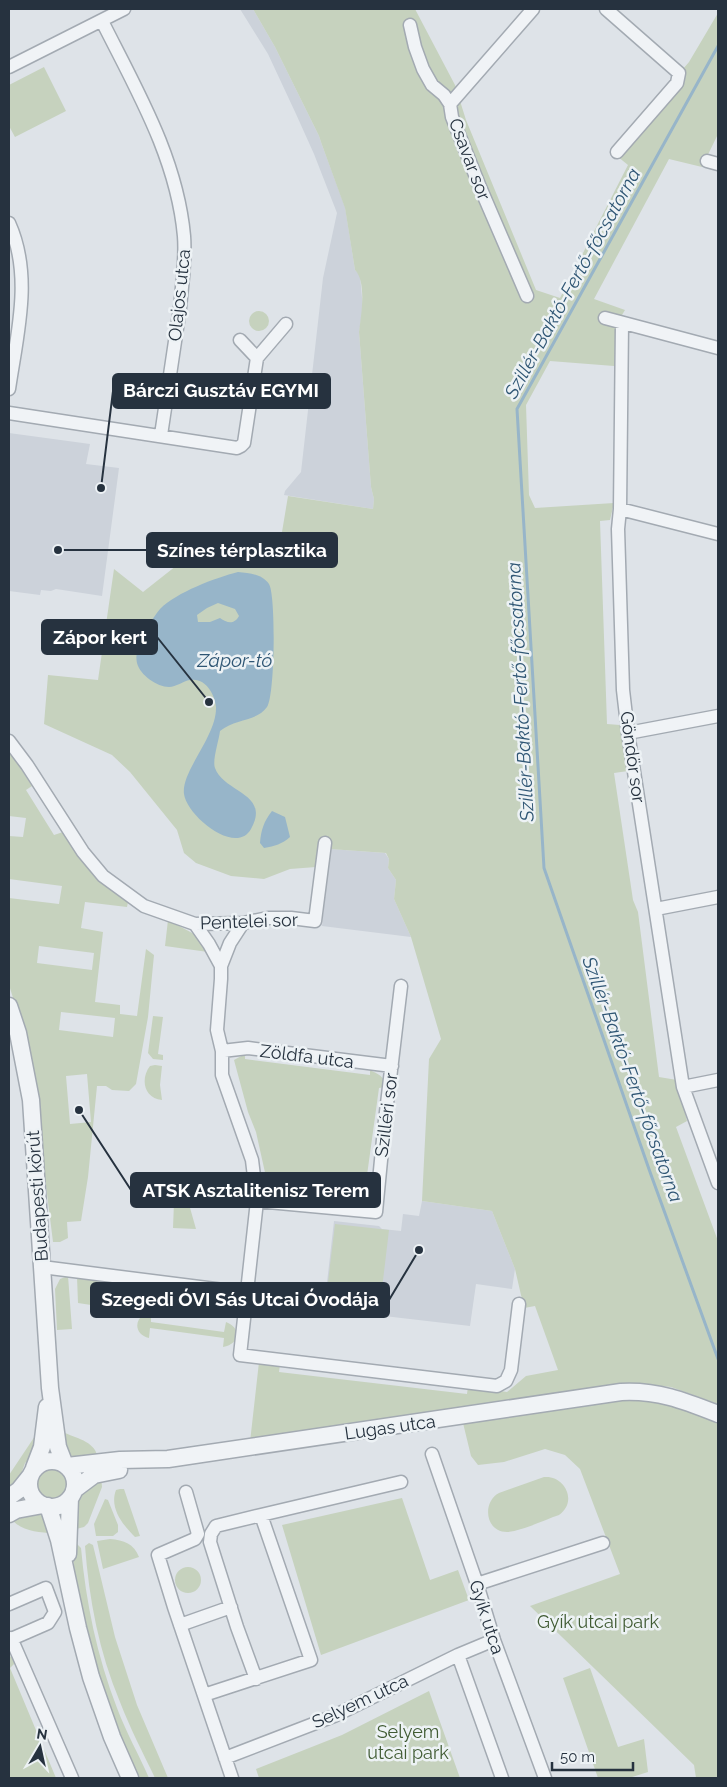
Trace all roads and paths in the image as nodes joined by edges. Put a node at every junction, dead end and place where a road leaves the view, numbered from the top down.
1 (124, 9) edge
2 (533, 9) edge
3 (606, 9) edge
4 (102, 21) junction
5 (410, 25) dead end
6 (9, 67) edge
7 (450, 104) junction
8 (617, 152) dead end
9 (9, 223) edge
10 (528, 296) dead end
11 (605, 318) dead end
12 (622, 323) junction
13 (286, 324) dead end
14 (240, 340) dead end
15 (718, 348) edge
16 (258, 358) junction
17 (9, 389) edge
18 (9, 413) edge
19 (161, 436) junction
20 (620, 508) junction
21 (718, 534) edge
22 (718, 716) edge
23 (628, 733) junction
24 (9, 742) edge
25 (325, 843) dead end
26 (718, 897) edge
27 (656, 909) junction
28 (243, 923) junction
29 (195, 924) junction
30 (221, 966) junction
31 (401, 986) dead end
32 (9, 1006) edge
33 (222, 1051) junction
34 (392, 1066) junction
35 (718, 1080) edge
36 (683, 1087) junction
37 (718, 1183) edge
38 (257, 1201) junction
39 (42, 1267) junction
40 (247, 1293) junction
41 (519, 1304) dead end
42 (50, 1388) junction
43 (718, 1414) edge
44 (432, 1454) dead end
45 (168, 1459) junction
46 (66, 1466) junction
47 (32, 1472) junction
48 (401, 1482) dead end
49 (186, 1492) dead end
50 (72, 1494) junction
51 (9, 1497) edge
52 (46, 1506) junction
53 (9, 1514) edge
54 (261, 1515) junction
55 (603, 1543) dead end
56 (477, 1584) junction
57 (70, 1594) junction
58 (9, 1604) edge
59 (231, 1607) junction
60 (180, 1625) junction
61 (10, 1639) edge
62 (494, 1640) junction
63 (458, 1656) junction
64 (256, 1679) junction
65 (204, 1695) junction
66 (225, 1758) junction
67 (72, 1778) edge
68 (130, 1778) edge
69 (232, 1778) edge
70 (502, 1778) edge
71 (545, 1778) edge

1 - 4 street
2 - 7 street
3 - 8 street
4 - 6 street
4 - 19 street, Olajos utca
5 - 7 street, Csavar sor
7 - 10 street, Csavar sor
9 - 17 street
11 - 12 street
12 - 15 street
12 - 20 street, Göndör sor
13 - 16 street
14 - 16 street
16 - 19 street
18 - 19 street
20 - 21 street
20 - 23 street, Göndör sor
22 - 23 street
23 - 27 street, Göndör sor
24 - 29 street, Pentelei sor
25 - 28 street, Pentelei sor
26 - 27 street
27 - 36 street, Göndör sor
28 - 29 street, Pentelei sor
28 - 30 street
29 - 30 street
30 - 33 street
31 - 34 street, Szilléri sor
32 - 39 street, Budapesti körút
33 - 34 street, Zöldfa utca
33 - 38 street
34 - 38 street, Szilléri sor
35 - 36 street
36 - 37 street, Göndör sor
38 - 40 street
39 - 40 street
39 - 42 street, Budapesti körút
40 - 41 street
42 - 46 street, Budapesti körút
42 - 47 street, Budapesti körút
43 - 45 street, Lugas utca
44 - 56 street, Gyík utca
45 - 46 street, Lugas utca
45 - 50 street, Lugas utca
46 - 47 street
46 - 50 street
47 - 51 street
47 - 52 street
48 - 54 street
49 - 60 street
50 - 52 street
50 - 57 street
52 - 53 street
52 - 57 street
54 - 59 street
54 - 64 street
55 - 56 street
56 - 62 street, Gyík utca
57 - 68 street
58 - 61 street
59 - 60 street
59 - 64 street
60 - 65 street
61 - 67 street
62 - 63 street, Selyem utca
62 - 71 street, Gyík utca
63 - 66 street, Selyem utca
63 - 70 street
64 - 65 street
65 - 66 street
66 - 69 street

